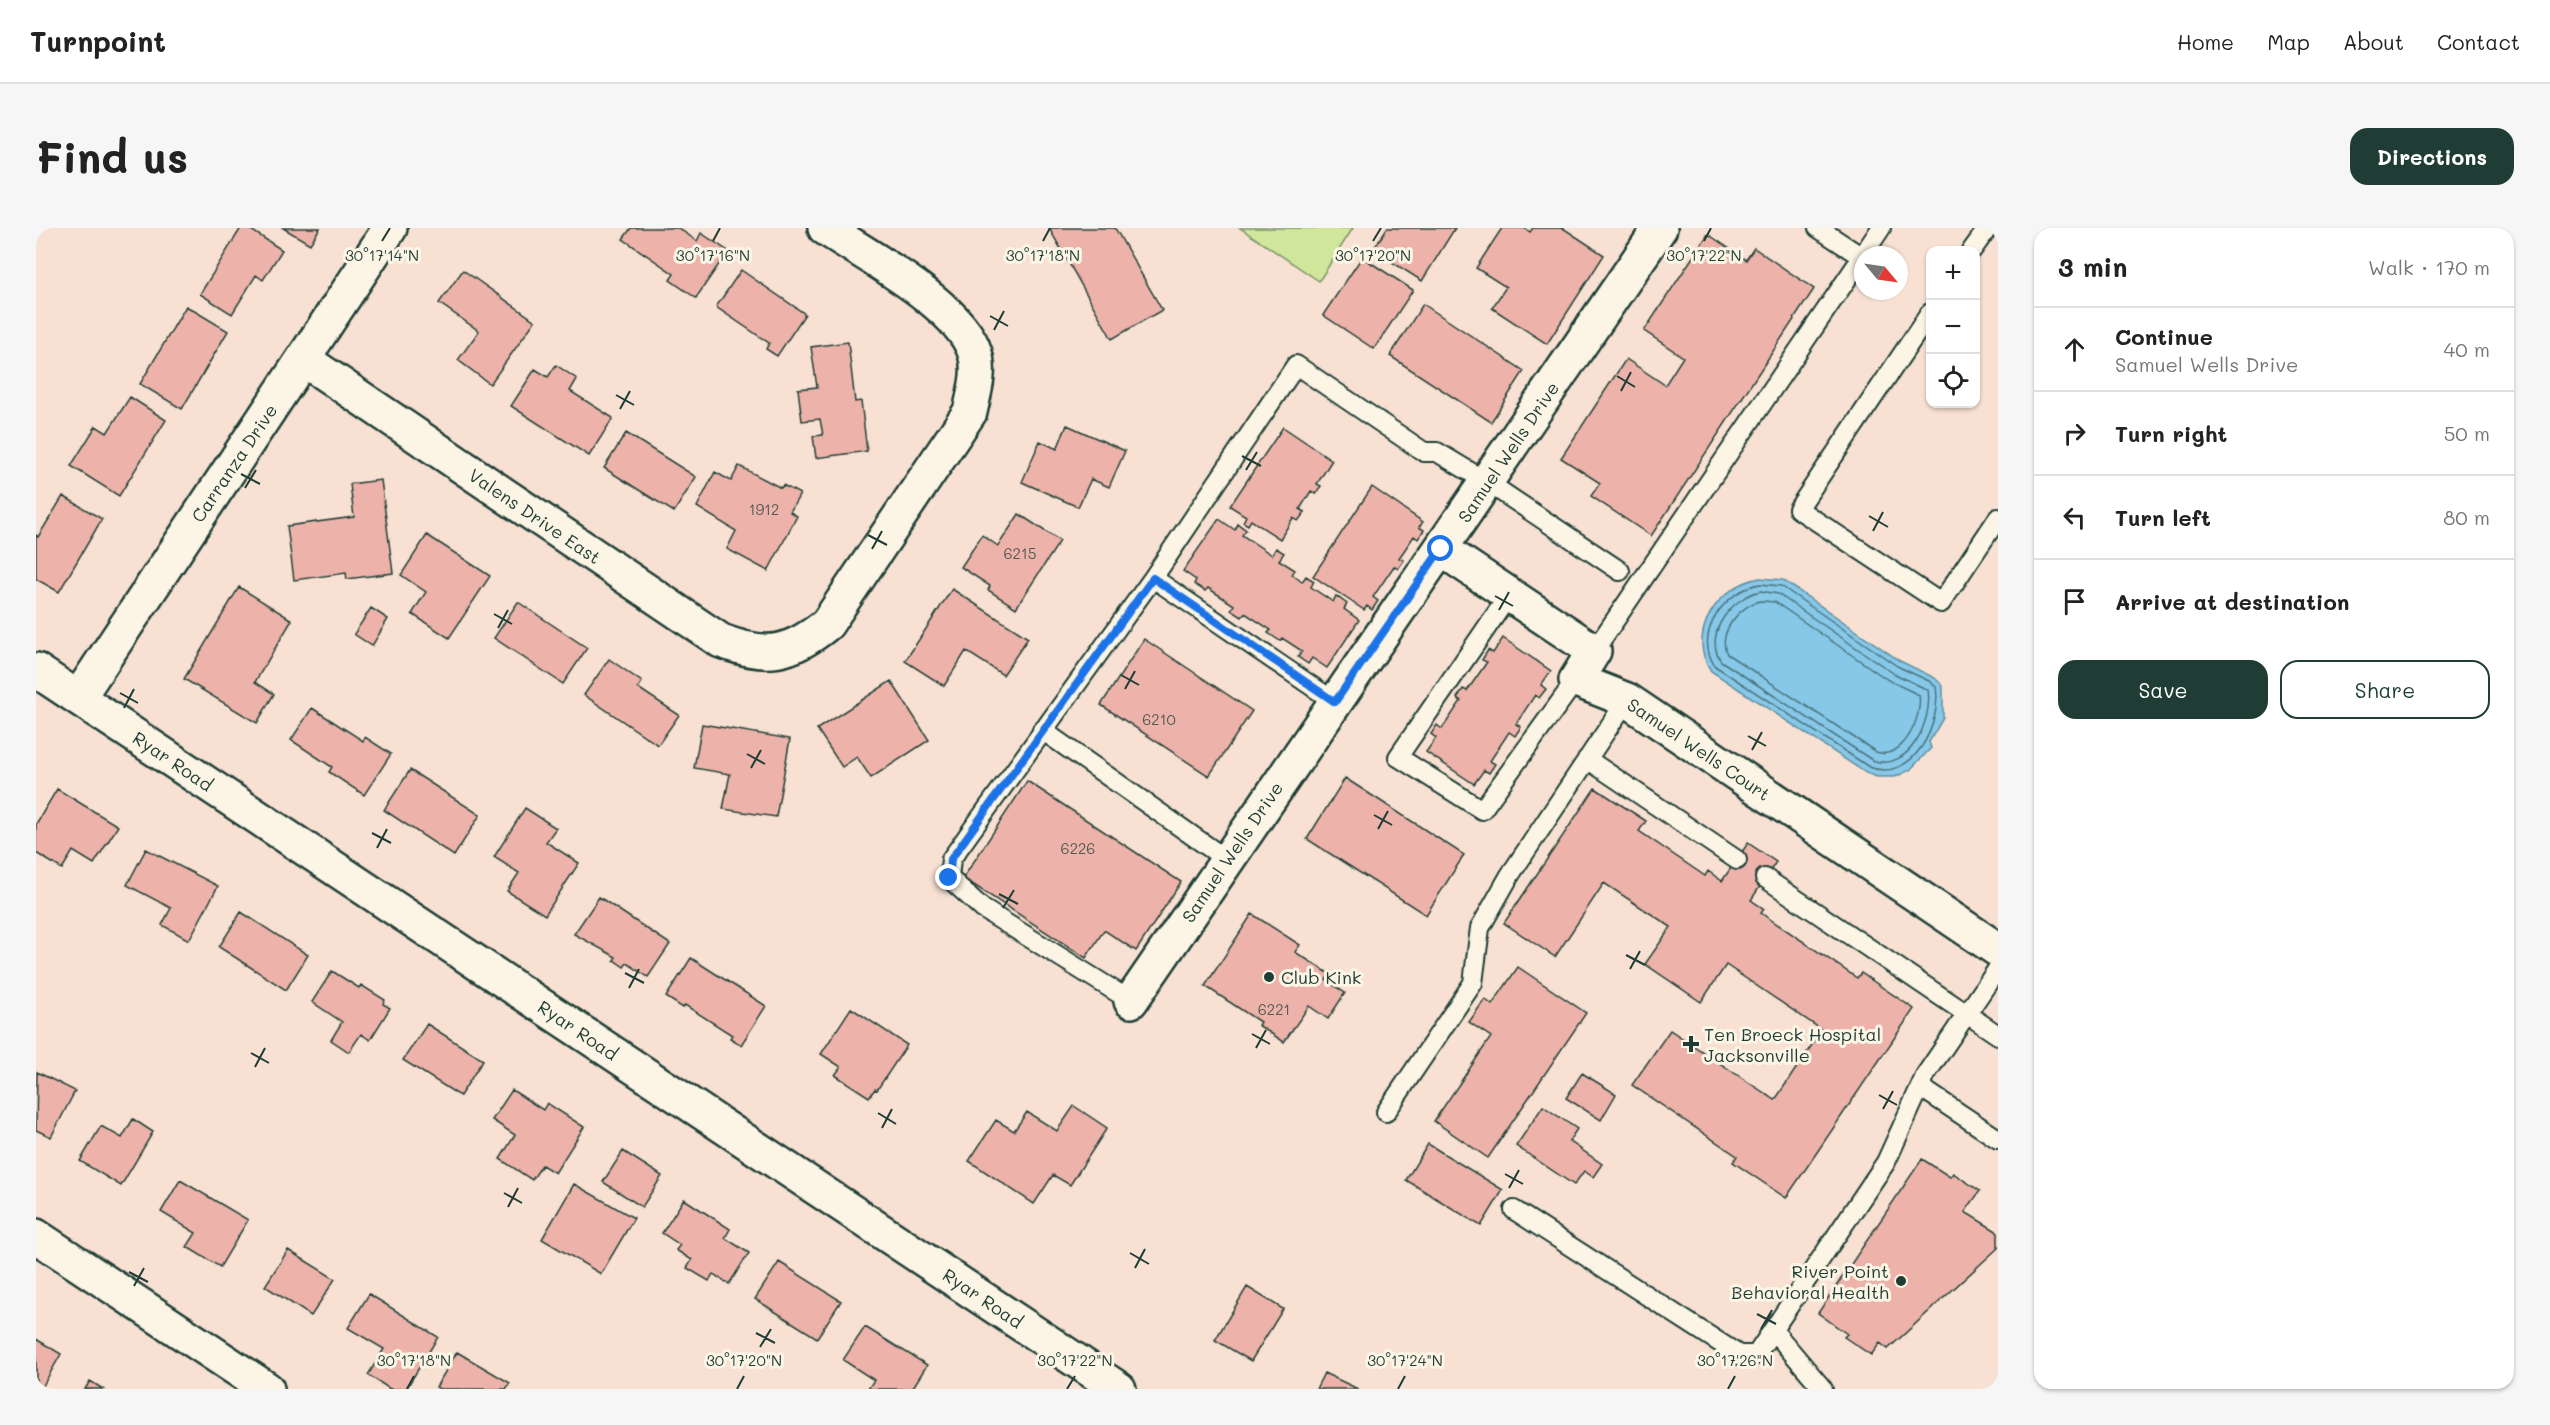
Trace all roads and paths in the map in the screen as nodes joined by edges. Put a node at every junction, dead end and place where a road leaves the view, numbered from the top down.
1 (390, 228) edge
2 (825, 228) edge
3 (1660, 228) edge
4 (1818, 228) edge
5 (1881, 228) edge
6 (1988, 228) edge
7 (1869, 246) edge
8 (1975, 246) edge
9 (1854, 250) edge
10 (1854, 269) edge
11 (1926, 319) edge
12 (303, 359) junction
13 (1487, 482) junction
14 (1998, 518) edge
15 (1441, 549) junction
16 (1620, 571) dead end
17 (1153, 578) junction
18 (1509, 595) junction
19 (1594, 651) junction
20 (36, 670) edge
21 (1576, 680) junction
22 (78, 698) junction
23 (1627, 700) junction
24 (1335, 702) junction
25 (1042, 730) junction
26 (1587, 759) junction
27 (1227, 860) junction
28 (1737, 860) dead end
29 (1765, 878) dead end
30 (1998, 950) edge
31 (1998, 968) edge
32 (1131, 1001) joint
33 (1966, 1013) junction
34 (1998, 1035) edge
35 (1920, 1087) junction
36 (1386, 1112) dead end
37 (1998, 1139) edge
38 (1514, 1209) dead end
39 (36, 1236) edge
40 (1773, 1330) junction
41 (267, 1389) edge
42 (1119, 1389) edge
43 (1823, 1389) edge

1 - 12 street, Carranza Drive
2 - 12 street, Valens Drive East
3 - 13 street, Samuel Wells Drive
4 - 9 lane
5 - 7 lane
6 - 8 lane
10 - 19 lane
11 - 14 lane
12 - 22 street, Carranza Drive
13 - 15 street, Samuel Wells Drive
13 - 16 lane
13 - 17 lane
15 - 18 street
15 - 24 street, Samuel Wells Drive
17 - 24 lane
17 - 25 lane
18 - 19 street
18 - 21 lane
19 - 21 street
20 - 22 street, Ryar Road
21 - 23 street, Samuel Wells Court
22 - 42 street, Ryar Road
23 - 26 lane
23 - 30 street, Samuel Wells Court
24 - 27 street, Samuel Wells Drive
25 - 27 lane
25 - 32 lane
26 - 28 lane
26 - 36 lane
27 - 32 street, Samuel Wells Drive
29 - 33 lane
31 - 33 lane
33 - 34 lane
33 - 35 lane
35 - 37 lane
35 - 40 lane
38 - 40 lane
39 - 41 street
40 - 43 lane

